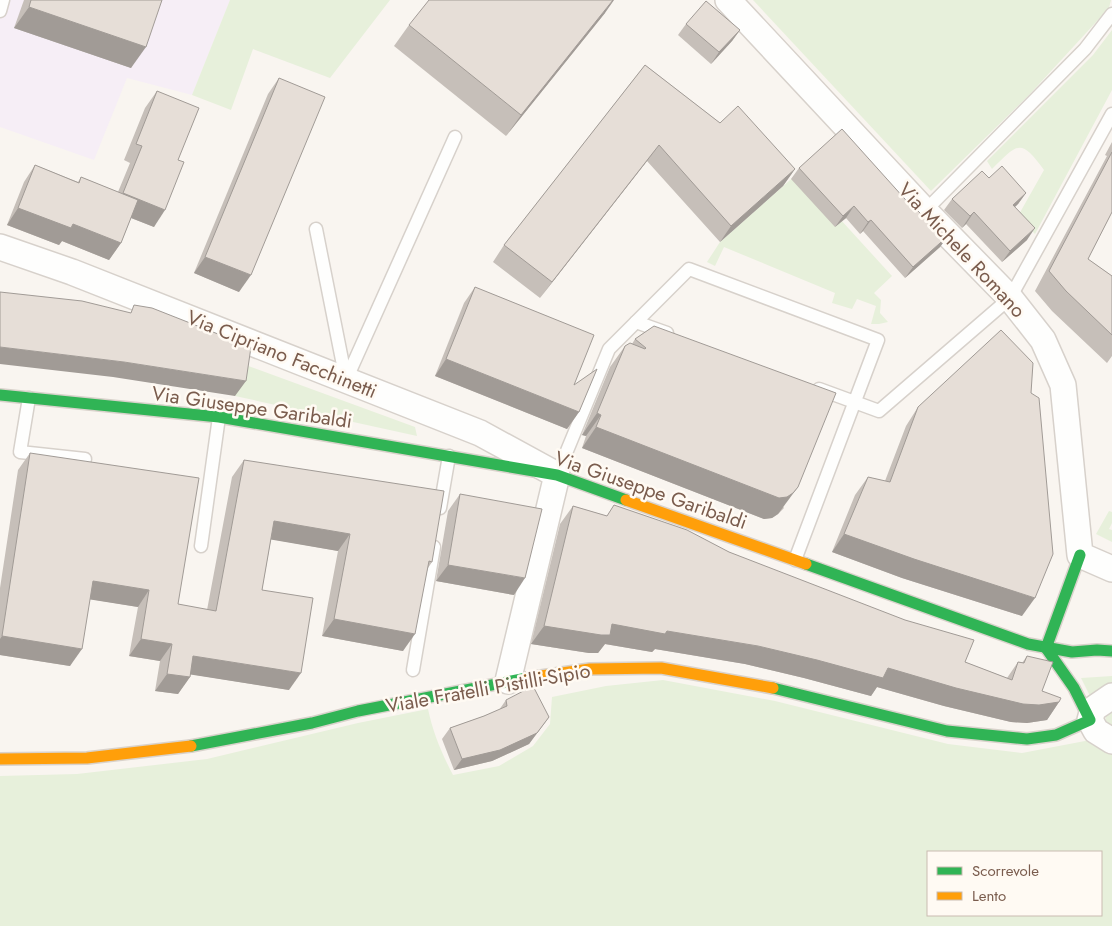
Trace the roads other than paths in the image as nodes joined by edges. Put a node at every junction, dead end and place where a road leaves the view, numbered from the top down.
1 (3, 0) edge
2 (728, 0) edge
3 (0, 11) edge
4 (1112, 14) edge
5 (1112, 114) edge
6 (455, 137) dead end
7 (925, 211) junction
8 (316, 229) dead end
9 (0, 247) edge
10 (1010, 298) junction
11 (636, 322) junction
12 (682, 338) edge
13 (346, 380) junction
14 (809, 385) edge
15 (0, 395) edge
16 (29, 398) junction
17 (855, 402) junction
18 (219, 417) junction
19 (449, 456) junction
20 (85, 459) edge
21 (557, 475) junction
22 (201, 546) dead end
23 (1080, 555) junction
24 (795, 560) junction
25 (1112, 569) edge
26 (1112, 646) edge
27 (1046, 648) junction
28 (1097, 650) junction
29 (1112, 651) edge
30 (413, 670) dead end
31 (508, 681) junction
32 (1112, 696) edge
33 (1090, 720) junction
34 (1112, 741) edge
35 (0, 759) edge

1 - 3 lane
2 - 7 street, Via Michele Romano
4 - 7 lane
5 - 10 lane
6 - 13 lane
7 - 10 street, Via Michele Romano
8 - 13 lane
9 - 13 street, Via Cipriano Facchinetti
10 - 17 lane
10 - 23 street, Via Michele Romano
11 - 12 lane
11 - 17 lane
11 - 21 lane
13 - 21 street, Via Cipriano Facchinetti
14 - 17 lane
15 - 16 street, Via Giuseppe Garibaldi
16 - 18 street, Via Giuseppe Garibaldi
16 - 20 lane
17 - 24 lane
18 - 19 street, Via Giuseppe Garibaldi
18 - 22 lane
19 - 21 street, Via Giuseppe Garibaldi
19 - 30 lane
21 - 24 street, Via Giuseppe Garibaldi
21 - 31 street
23 - 25 street
23 - 27 street, Via Michele Romano
24 - 27 street, Via Giuseppe Garibaldi
26 - 28 street, Via Giuseppe Garibaldi
27 - 28 street, Via Giuseppe Garibaldi
27 - 33 street
28 - 29 street, Via Giuseppe Garibaldi
31 - 33 street, Viale Fratelli Pistilli-Sipio
31 - 35 street, Viale Fratelli Pistilli-Sipio
32 - 33 street
33 - 34 street

